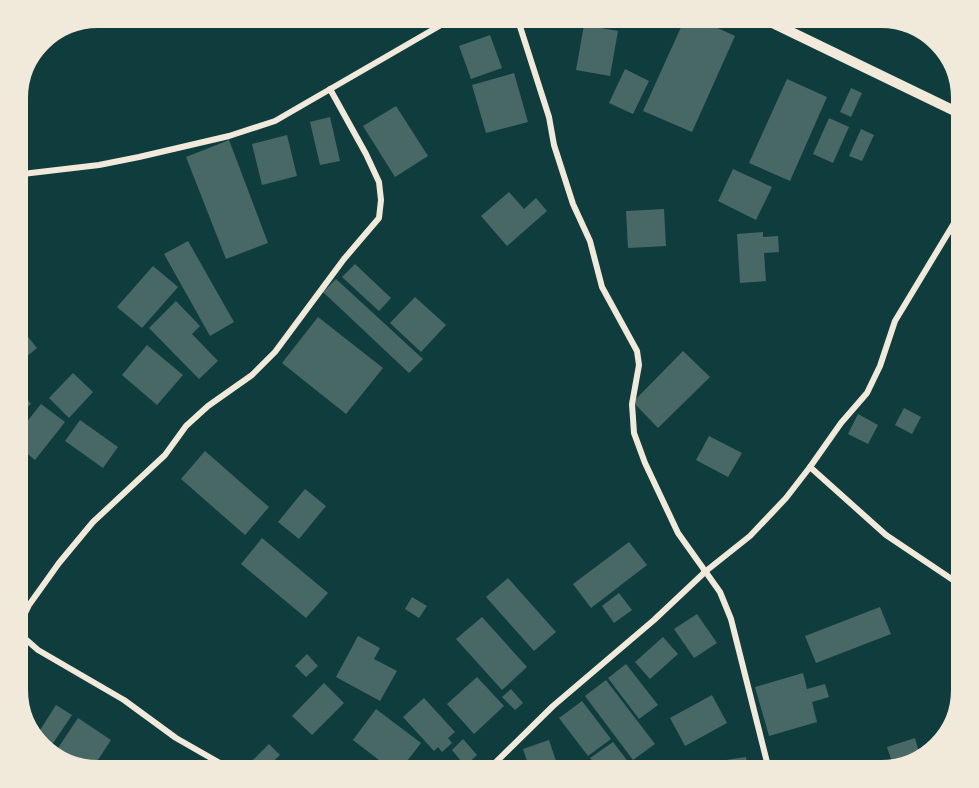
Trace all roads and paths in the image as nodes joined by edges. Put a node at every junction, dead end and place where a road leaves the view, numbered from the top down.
1 (443, 24) edge
2 (519, 24) edge
3 (775, 24) edge
4 (330, 89) junction
5 (955, 111) edge
6 (24, 174) edge
7 (955, 223) edge
8 (810, 467) junction
9 (706, 571) junction
10 (955, 581) edge
11 (24, 614) edge
12 (24, 639) edge
13 (222, 764) edge
14 (494, 764) edge
15 (767, 764) edge

1 - 4 street
2 - 9 street
3 - 5 street
4 - 6 street
4 - 11 street
7 - 8 street
8 - 9 street
8 - 10 street
9 - 14 street
9 - 15 street
12 - 13 street

